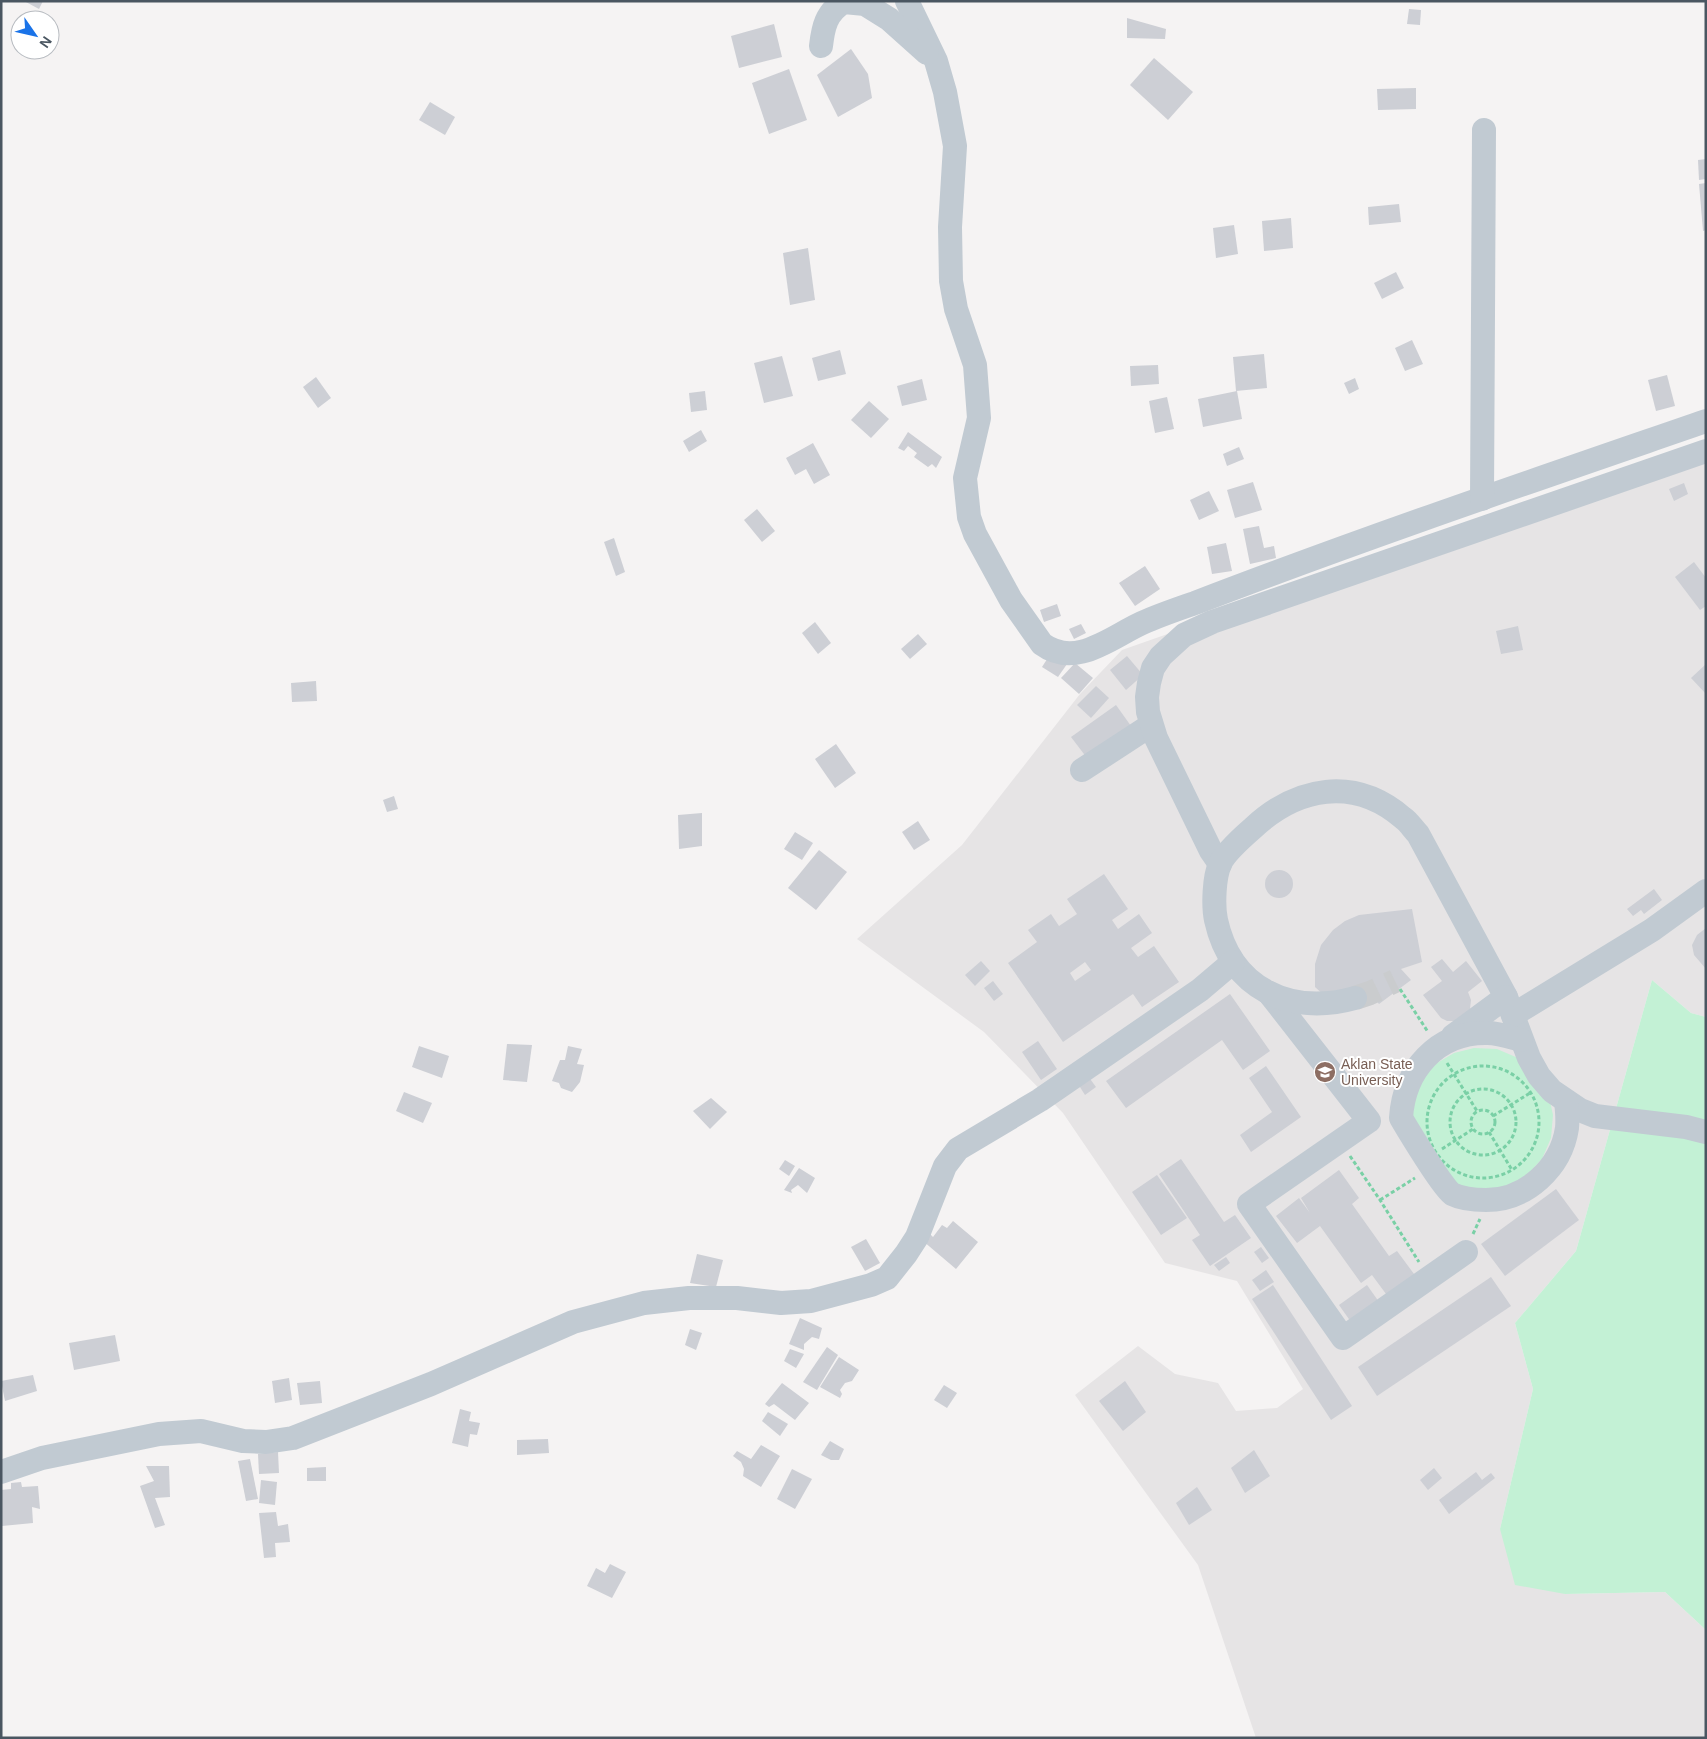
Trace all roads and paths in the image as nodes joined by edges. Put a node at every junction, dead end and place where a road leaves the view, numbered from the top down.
1 (907, 1) edge
2 (821, 46) dead end
3 (936, 61) junction
4 (1484, 130) dead end
5 (1706, 421) edge
6 (1706, 451) edge
7 (1482, 498) junction
8 (1151, 725) junction
9 (1082, 770) dead end
10 (1220, 864) junction
11 (1706, 891) edge
12 (1233, 962) junction
13 (1400, 989) dead end
14 (1269, 993) junction
15 (1355, 998) tunnel mouth
16 (1509, 1006) junction
17 (1521, 1040) junction
18 (1438, 1048) junction
19 (1454, 1073) junction
20 (1538, 1088) junction
21 (1466, 1094) junction
22 (1566, 1102) junction
23 (1511, 1105) junction
24 (1477, 1111) junction
25 (1493, 1116) junction
26 (1595, 1116) junction
27 (1473, 1129) junction
28 (1489, 1132) junction
29 (1706, 1132) edge
30 (1456, 1140) junction
31 (1340, 1141) junction
32 (1500, 1149) junction
33 (1431, 1156) junction
34 (1550, 1169) junction
35 (1512, 1170) junction
36 (1404, 1185) dead end
37 (1524, 1190) junction
38 (1380, 1200) junction
39 (1488, 1200) junction
40 (1466, 1252) joint
41 (1428, 1278) junction
42 (1, 1472) edge

1 - 3 street
2 - 3 street
3 - 7 street
4 - 7 street
5 - 7 street
6 - 8 street
8 - 9 street
8 - 10 street
10 - 12 street
10 - 16 street
11 - 16 street
12 - 14 street
12 - 42 street
13 - 18 path
14 - 15 street
14 - 31 street
16 - 17 street
16 - 18 street
17 - 18 street
17 - 20 street
18 - 19 path
18 - 33 street
19 - 20 path
19 - 21 path
19 - 33 path
20 - 22 street
20 - 23 path
20 - 35 path
21 - 23 path
21 - 24 path
21 - 30 path
22 - 26 street
22 - 34 street
23 - 25 path
23 - 32 path
24 - 25 path
24 - 27 path
25 - 28 path
26 - 29 street
26 - 34 street
27 - 28 path
27 - 30 path
28 - 32 path
30 - 32 path
30 - 33 path
31 - 38 path
31 - 41 street
32 - 35 path
33 - 35 path
33 - 39 street
34 - 37 street
35 - 37 path
36 - 38 path
37 - 39 street
38 - 41 path
39 - 40 path
40 - 41 street

